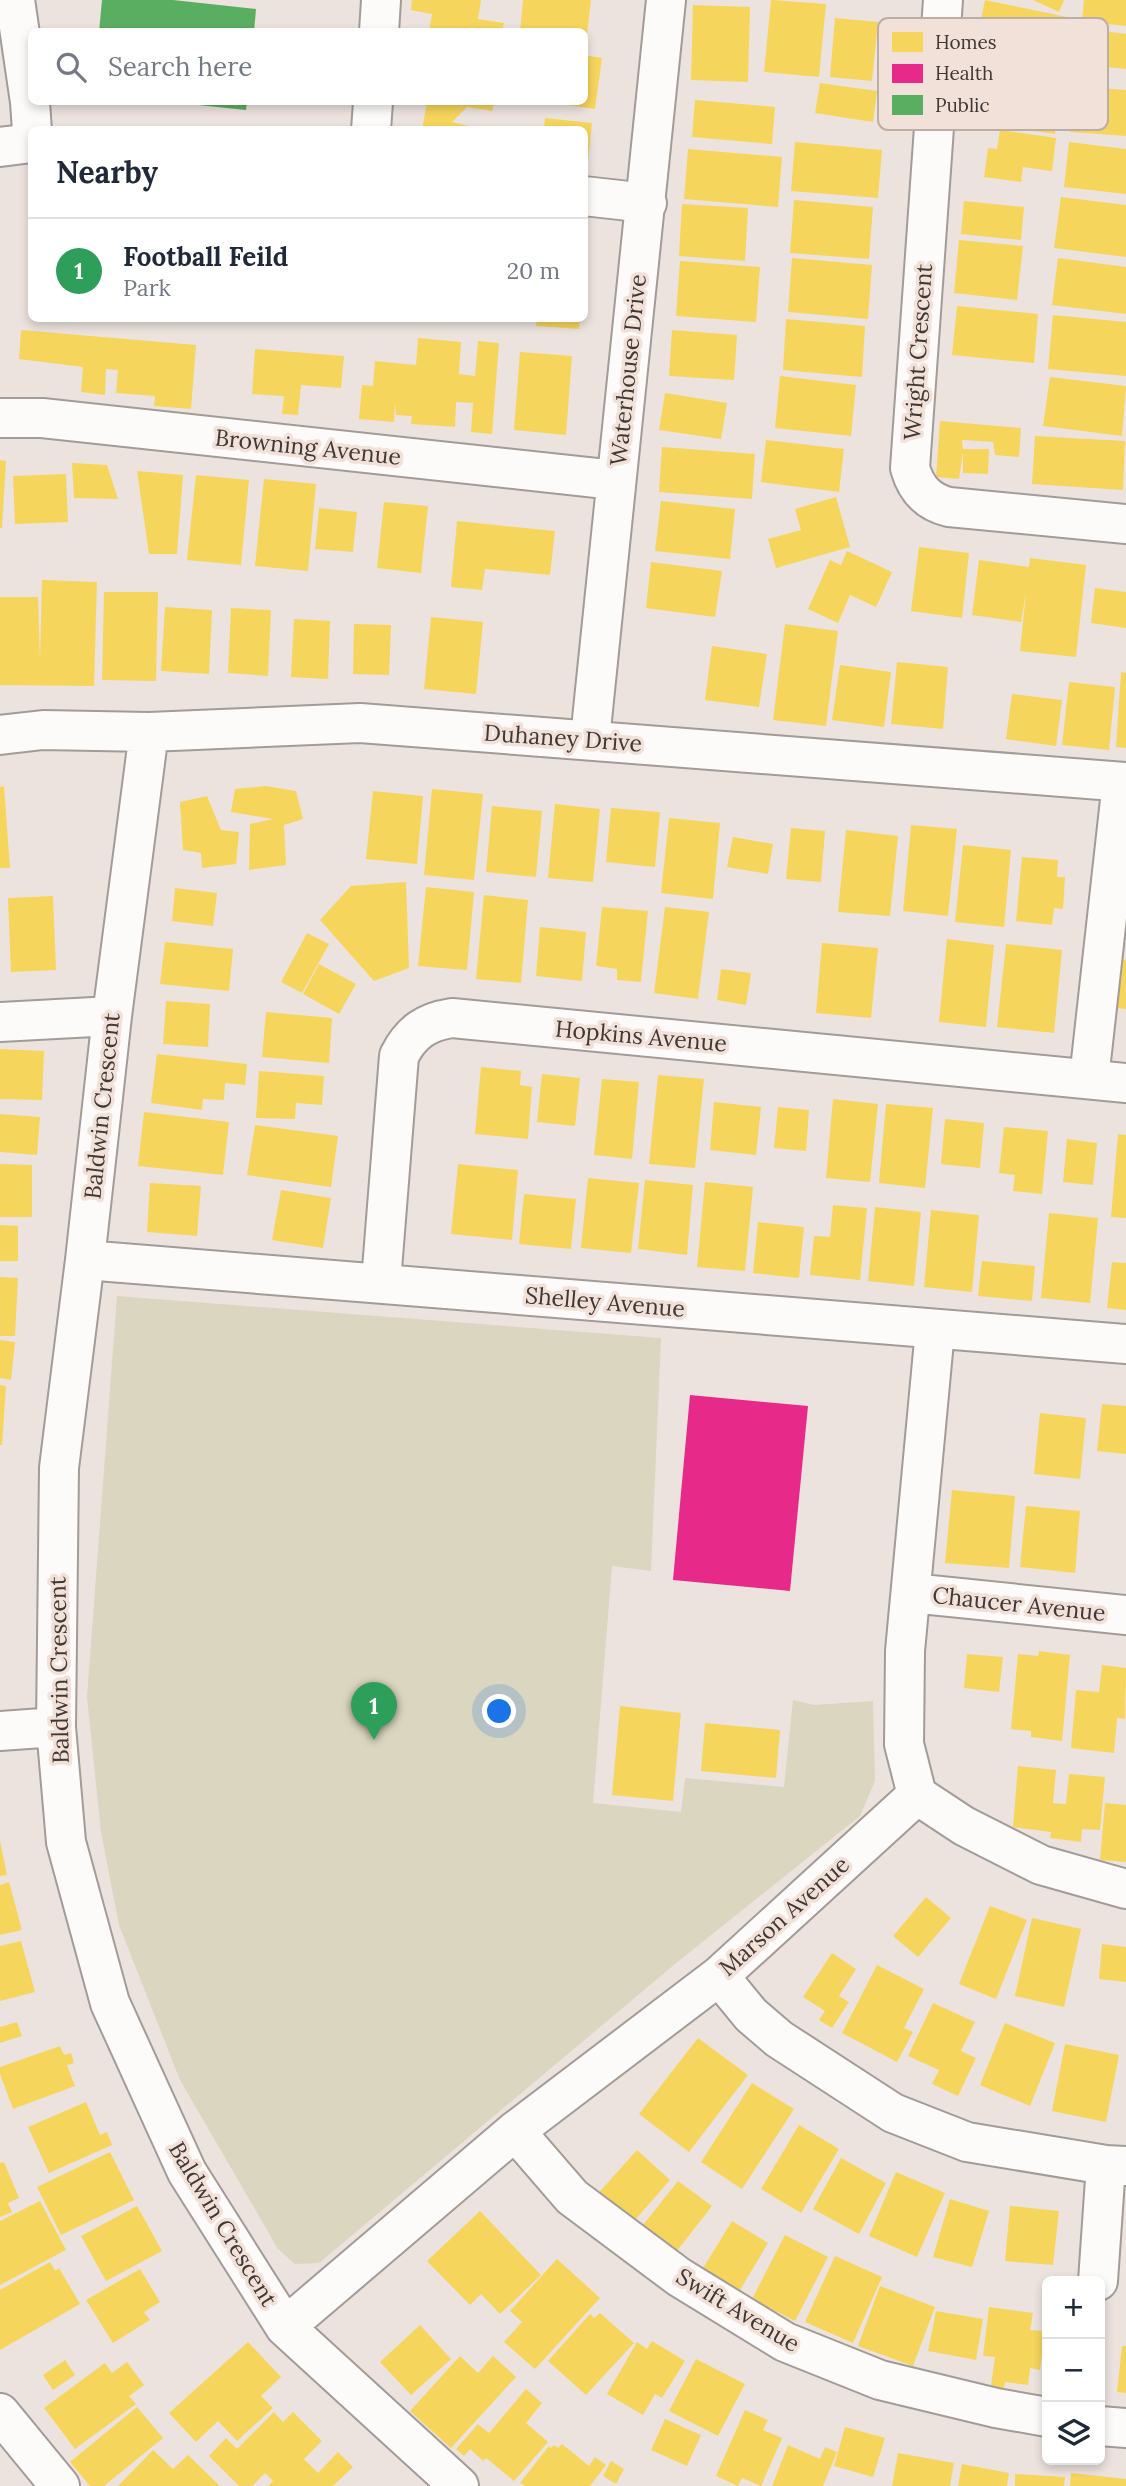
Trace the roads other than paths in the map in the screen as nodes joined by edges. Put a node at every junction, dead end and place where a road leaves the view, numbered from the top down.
1 (15, 0) edge
2 (382, 0) edge
3 (666, 0) edge
4 (943, 0) edge
5 (942, 18) edge
6 (379, 28) edge
7 (28, 88) edge
8 (30, 105) edge
9 (373, 105) edge
10 (32, 126) edge
11 (371, 126) edge
12 (934, 130) edge
13 (28, 144) edge
14 (0, 148) edge
15 (588, 196) edge
16 (647, 203) junction
17 (0, 418) edge
18 (615, 480) junction
19 (1126, 524) edge
20 (149, 732) junction
21 (0, 734) edge
22 (590, 739) junction
23 (1124, 782) edge
24 (112, 1016) junction
25 (0, 1023) edge
26 (1089, 1079) junction
27 (1126, 1083) edge
28 (85, 1260) junction
29 (381, 1282) junction
30 (935, 1330) junction
31 (1126, 1344) edge
32 (911, 1594) junction
33 (1126, 1615) edge
34 (56, 1727) junction
35 (0, 1731) edge
36 (916, 1795) junction
37 (1126, 1889) edge
38 (719, 1976) junction
39 (515, 2131) junction
40 (1116, 2166) edge
41 (1099, 2276) edge
42 (285, 2328) junction
43 (0, 2413) edge
44 (1042, 2416) edge
45 (1105, 2426) edge
46 (1126, 2428) edge
47 (60, 2486) edge
48 (459, 2486) edge

1 - 7 street
2 - 6 street
3 - 16 street, Waterhouse Drive
4 - 5 street, Wright Crescent
8 - 10 street
9 - 11 street
12 - 19 street, Wright Crescent
13 - 14 street
15 - 16 street
16 - 18 street, Waterhouse Drive
17 - 18 street, Browning Avenue
18 - 22 street, Waterhouse Drive
20 - 21 street, Duhaney Drive
20 - 22 street, Duhaney Drive
20 - 24 street, Baldwin Crescent
22 - 23 street, Duhaney Drive
23 - 26 street
24 - 25 street
24 - 28 street, Baldwin Crescent
26 - 27 street, Hopkins Avenue
26 - 29 street, Hopkins Avenue
28 - 29 street, Shelley Avenue
28 - 34 street, Baldwin Crescent
29 - 30 street, Shelley Avenue
30 - 31 street, Shelley Avenue
30 - 32 street
32 - 33 street, Chaucer Avenue
32 - 36 street
34 - 35 street
34 - 42 street, Baldwin Crescent
36 - 37 street
36 - 38 street, Marson Avenue
38 - 39 street, Marson Avenue
38 - 40 street
39 - 42 street, Marson Avenue
39 - 44 street, Swift Avenue
40 - 41 street
42 - 48 street, Baldwin Crescent
43 - 47 street
45 - 46 street

